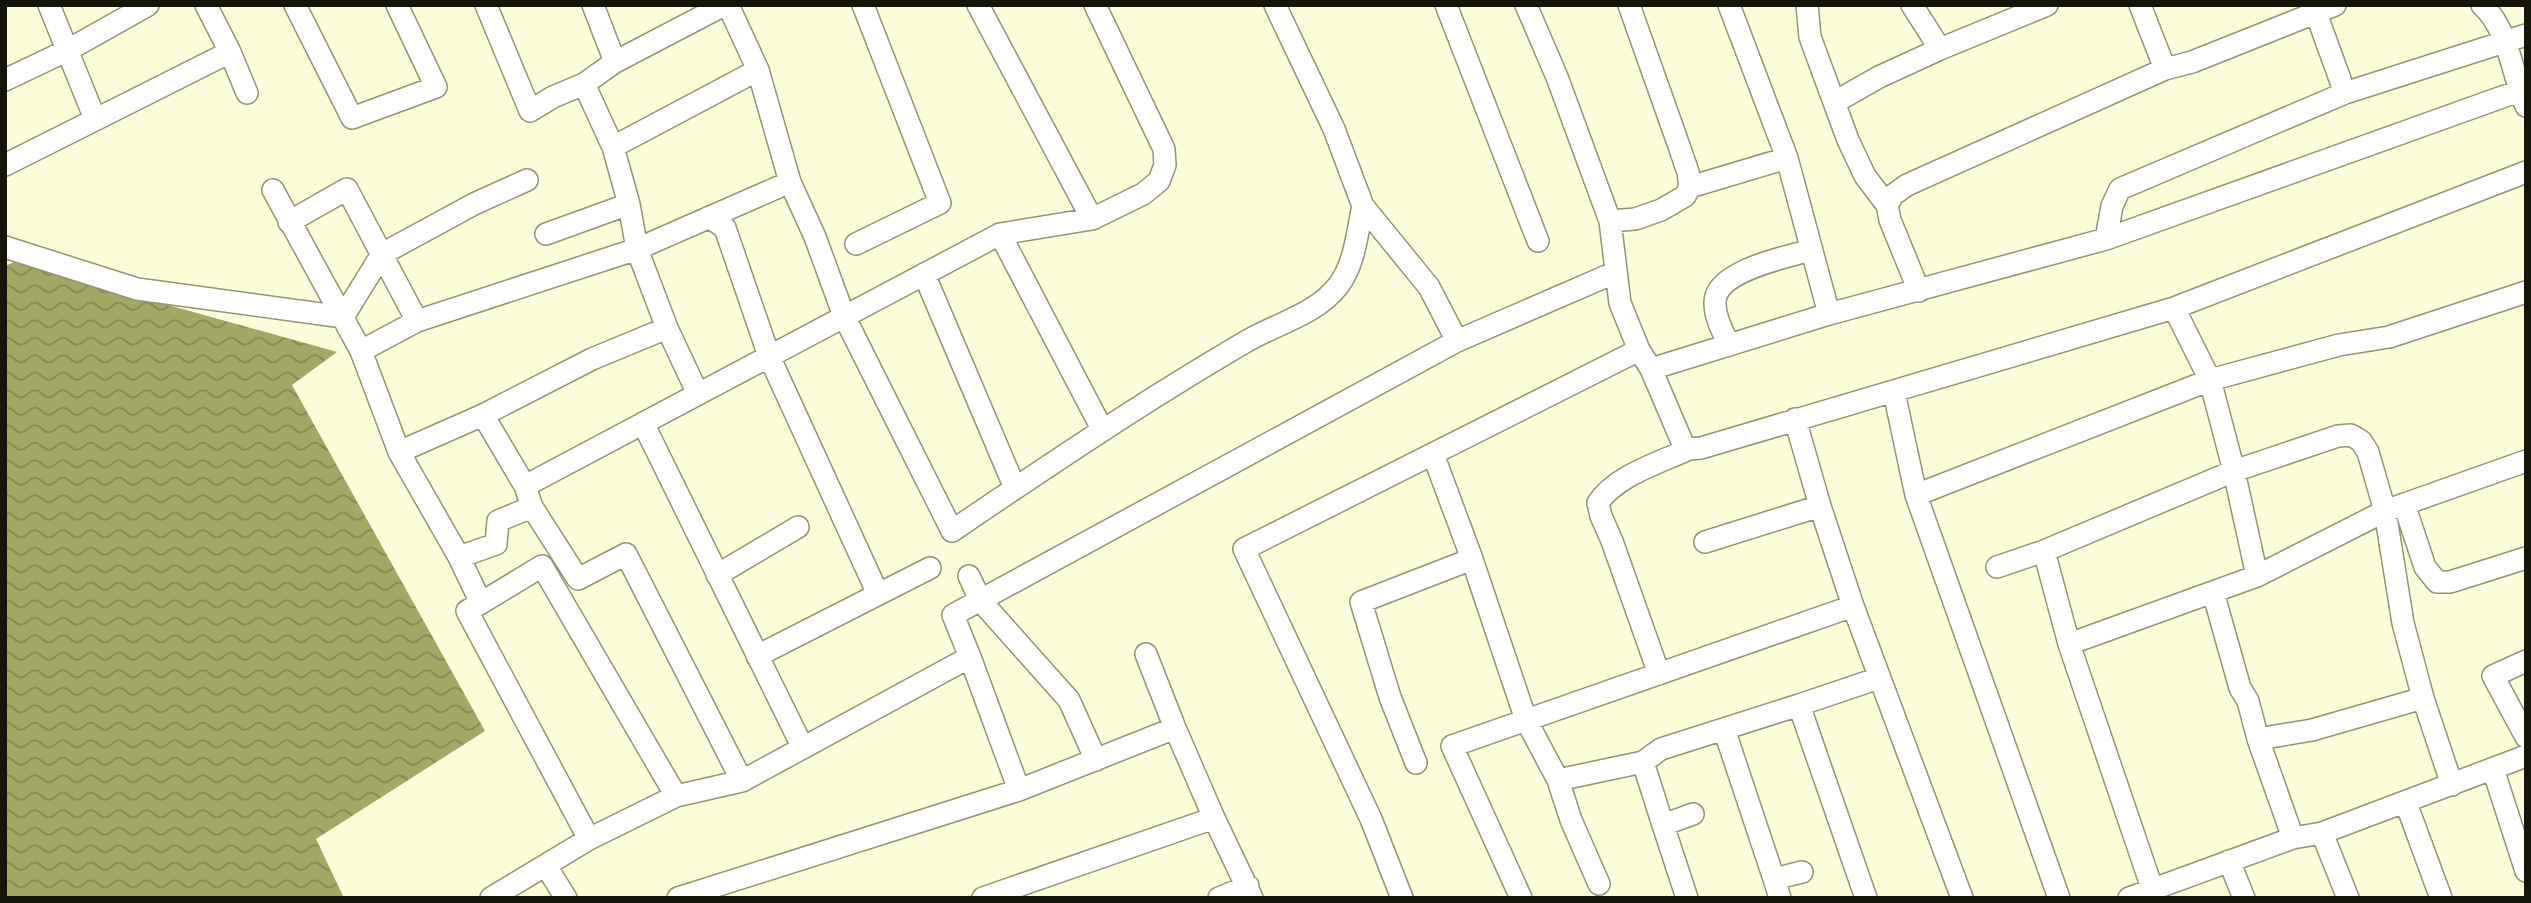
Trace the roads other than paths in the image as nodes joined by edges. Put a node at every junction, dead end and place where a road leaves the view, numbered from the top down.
1 (49, 5) edge
2 (148, 5) edge
3 (206, 5) edge
4 (295, 5) edge
5 (397, 5) edge
6 (486, 5) edge
7 (593, 5) edge
8 (726, 5) edge
9 (978, 5) edge
10 (1094, 5) edge
11 (1275, 5) edge
12 (1446, 5) edge
13 (1526, 5) edge
14 (1629, 5) edge
15 (1729, 5) edge
16 (1807, 5) edge
17 (1912, 5) edge
18 (2047, 5) edge
19 (2140, 5) edge
20 (2482, 5) edge
21 (868, 7) edge
22 (2326, 9) edge
23 (2007, 13) edge
24 (2516, 38) edge
25 (1940, 49) junction
26 (68, 50) junction
27 (230, 52) junction
28 (615, 62) junction
29 (2165, 69) junction
30 (758, 70) junction
31 (5, 80) edge
32 (584, 83) junction
33 (247, 93) dead end
34 (2345, 93) junction
35 (2522, 99) edge
36 (1835, 102) junction
37 (95, 119) junction
38 (613, 147) junction
39 (1787, 158) junction
40 (5, 165) edge
41 (2526, 172) edge
42 (527, 180) dead end
43 (790, 182) junction
44 (1690, 187) junction
45 (273, 190) dead end
46 (629, 204) junction
47 (1887, 205) junction
48 (1363, 206) junction
49 (709, 217) junction
50 (1092, 219) junction
51 (1610, 221) junction
52 (289, 222) junction
53 (546, 234) dead end
54 (1000, 234) junction
55 (2106, 239) junction
56 (1538, 240) dead end
57 (856, 244) dead end
58 (7, 246) edge
59 (637, 249) junction
60 (1811, 250) junction
61 (382, 254) junction
62 (1616, 272) junction
63 (925, 274) junction
64 (1919, 290) junction
65 (2526, 292) edge
66 (2174, 308) junction
67 (1829, 314) junction
68 (844, 316) junction
69 (343, 317) junction
70 (417, 321) junction
71 (667, 328) junction
72 (1457, 341) junction
73 (1729, 345) junction
74 (1639, 350) junction
75 (361, 351) junction
76 (769, 356) junction
77 (1651, 369) junction
78 (2210, 380) junction
79 (1894, 392) junction
80 (698, 394) junction
81 (483, 415) junction
82 (1795, 419) junction
83 (643, 423) junction
84 (1102, 429) junction
85 (1689, 449) junction
86 (400, 452) junction
87 (1433, 454) junction
88 (2526, 461) edge
89 (2234, 471) junction
90 (525, 486) junction
91 (1015, 488) junction
92 (1916, 495) junction
93 (1820, 506) junction
94 (533, 507) junction
95 (2394, 507) junction
96 (797, 527) dead end
97 (1704, 542) dead end
98 (2044, 551) junction
99 (459, 557) junction
100 (2526, 558) edge
101 (1472, 559) junction
102 (1997, 567) dead end
103 (930, 568) dead end
104 (718, 575) junction
105 (969, 576) dead end
106 (2257, 576) junction
107 (2213, 592) junction
108 (878, 594) junction
109 (980, 600) junction
110 (481, 603) junction
111 (1853, 607) junction
112 (2068, 645) junction
113 (1146, 654) dead end
114 (757, 656) junction
115 (970, 657) junction
116 (2526, 661) edge
117 (1660, 674) junction
118 (1879, 678) junction
119 (2423, 698) junction
120 (1799, 705) junction
121 (1526, 720) junction
122 (1175, 729) junction
123 (1724, 729) junction
124 (2526, 737) edge
125 (2258, 739) junction
126 (803, 748) junction
127 (2526, 756) edge
128 (1096, 760) junction
129 (1643, 762) junction
130 (1416, 763) dead end
131 (2493, 769) junction
132 (1558, 780) junction
133 (743, 781) junction
134 (2452, 785) junction
135 (1018, 790) junction
136 (676, 796) junction
137 (2406, 803) junction
138 (1693, 814) dead end
139 (1214, 818) junction
140 (1662, 825) junction
141 (2322, 833) junction
142 (2293, 838) junction
143 (589, 839) junction
144 (2229, 861) junction
145 (546, 866) junction
146 (2526, 871) edge
147 (1802, 872) dead end
148 (1599, 884) dead end
149 (1777, 888) edge
150 (1037, 889) edge
151 (2167, 889) edge
152 (1250, 892) edge
153 (491, 898) edge
154 (566, 898) edge
155 (678, 898) edge
156 (983, 898) edge
157 (1220, 898) edge
158 (1402, 898) edge
159 (1521, 898) edge
160 (1687, 898) edge
161 (1866, 898) edge
162 (1962, 898) edge
163 (2059, 898) edge
164 (2129, 898) edge
165 (2244, 898) edge
166 (2348, 898) edge
167 (2441, 898) edge

1 - 26 street
2 - 26 street
3 - 27 street
4 - 5 street
6 - 32 street
7 - 28 street
8 - 28 street
8 - 30 street
9 - 50 street
10 - 50 street
11 - 48 street
12 - 56 street
13 - 51 street
14 - 44 street
15 - 39 street
16 - 36 street
17 - 25 street
18 - 23 street
19 - 29 street
20 - 24 street
21 - 57 street
22 - 29 street
22 - 34 street
23 - 25 street
24 - 34 street
24 - 35 street
25 - 36 street
26 - 31 street
26 - 37 street
27 - 33 street
27 - 37 street
28 - 32 street
29 - 47 street
30 - 38 street
30 - 43 street
32 - 38 street
34 - 55 street
35 - 55 street
36 - 47 street
37 - 40 street
38 - 46 street
39 - 44 street
39 - 60 street
41 - 66 street
42 - 61 street
43 - 49 street
43 - 68 street
44 - 51 street
45 - 52 street
46 - 53 street
46 - 59 street
47 - 64 street
48 - 72 street
48 - 84 street
49 - 59 street
49 - 76 street
50 - 54 street
51 - 62 street
52 - 61 street
52 - 69 street
54 - 63 street
54 - 84 street
55 - 64 street
58 - 69 street
59 - 70 street
59 - 71 street
60 - 67 street
60 - 73 street
61 - 69 street
61 - 70 street
62 - 72 street
62 - 74 street
63 - 68 street
63 - 91 street
64 - 67 street
65 - 78 street
66 - 78 street
66 - 79 street
67 - 73 street
68 - 76 street
68 - 91 street
69 - 75 street
70 - 75 street
71 - 80 street
71 - 81 street
72 - 109 street
73 - 77 street
74 - 77 street
74 - 87 street
75 - 86 street
76 - 80 street
76 - 108 street
77 - 85 street
78 - 89 street
78 - 92 street
79 - 82 street
79 - 92 street
80 - 83 street
81 - 86 street
81 - 90 street
82 - 85 street
82 - 93 street
83 - 90 street
83 - 104 street
84 - 91 street
85 - 117 street
86 - 99 street
87 - 101 street
87 - 158 street
88 - 95 street
89 - 95 street
89 - 98 street
89 - 106 street
90 - 94 street
92 - 163 street
93 - 97 street
93 - 111 street
94 - 99 street
94 - 133 street
95 - 100 street
95 - 106 street
95 - 119 street
96 - 104 street
98 - 102 street
98 - 112 street
99 - 110 street
101 - 121 street
101 - 130 street
103 - 108 street
104 - 114 street
105 - 109 street
106 - 107 street
107 - 112 street
107 - 125 street
108 - 114 street
109 - 115 street
109 - 128 street
110 - 136 street
110 - 143 street
111 - 117 street
111 - 118 street
112 - 151 street
113 - 122 street
114 - 126 street
115 - 126 street
115 - 135 street
116 - 124 street
117 - 121 street
118 - 120 street
118 - 162 street
119 - 125 street
119 - 134 street
120 - 123 street
120 - 161 street
121 - 132 street
121 - 159 street
122 - 128 street
122 - 139 street
123 - 129 street
123 - 149 street
125 - 142 street
126 - 133 street
127 - 131 street
128 - 135 street
129 - 132 street
129 - 140 street
131 - 134 street
131 - 146 street
132 - 148 street
133 - 136 street
134 - 137 street
135 - 155 street
136 - 143 street
137 - 141 street
137 - 167 street
138 - 140 street
139 - 150 street
139 - 152 street
140 - 160 street
141 - 142 street
141 - 166 street
142 - 144 street
143 - 145 street
144 - 151 street
144 - 165 street
145 - 153 street
145 - 154 street
147 - 149 street
150 - 156 street
151 - 164 street
152 - 157 street

